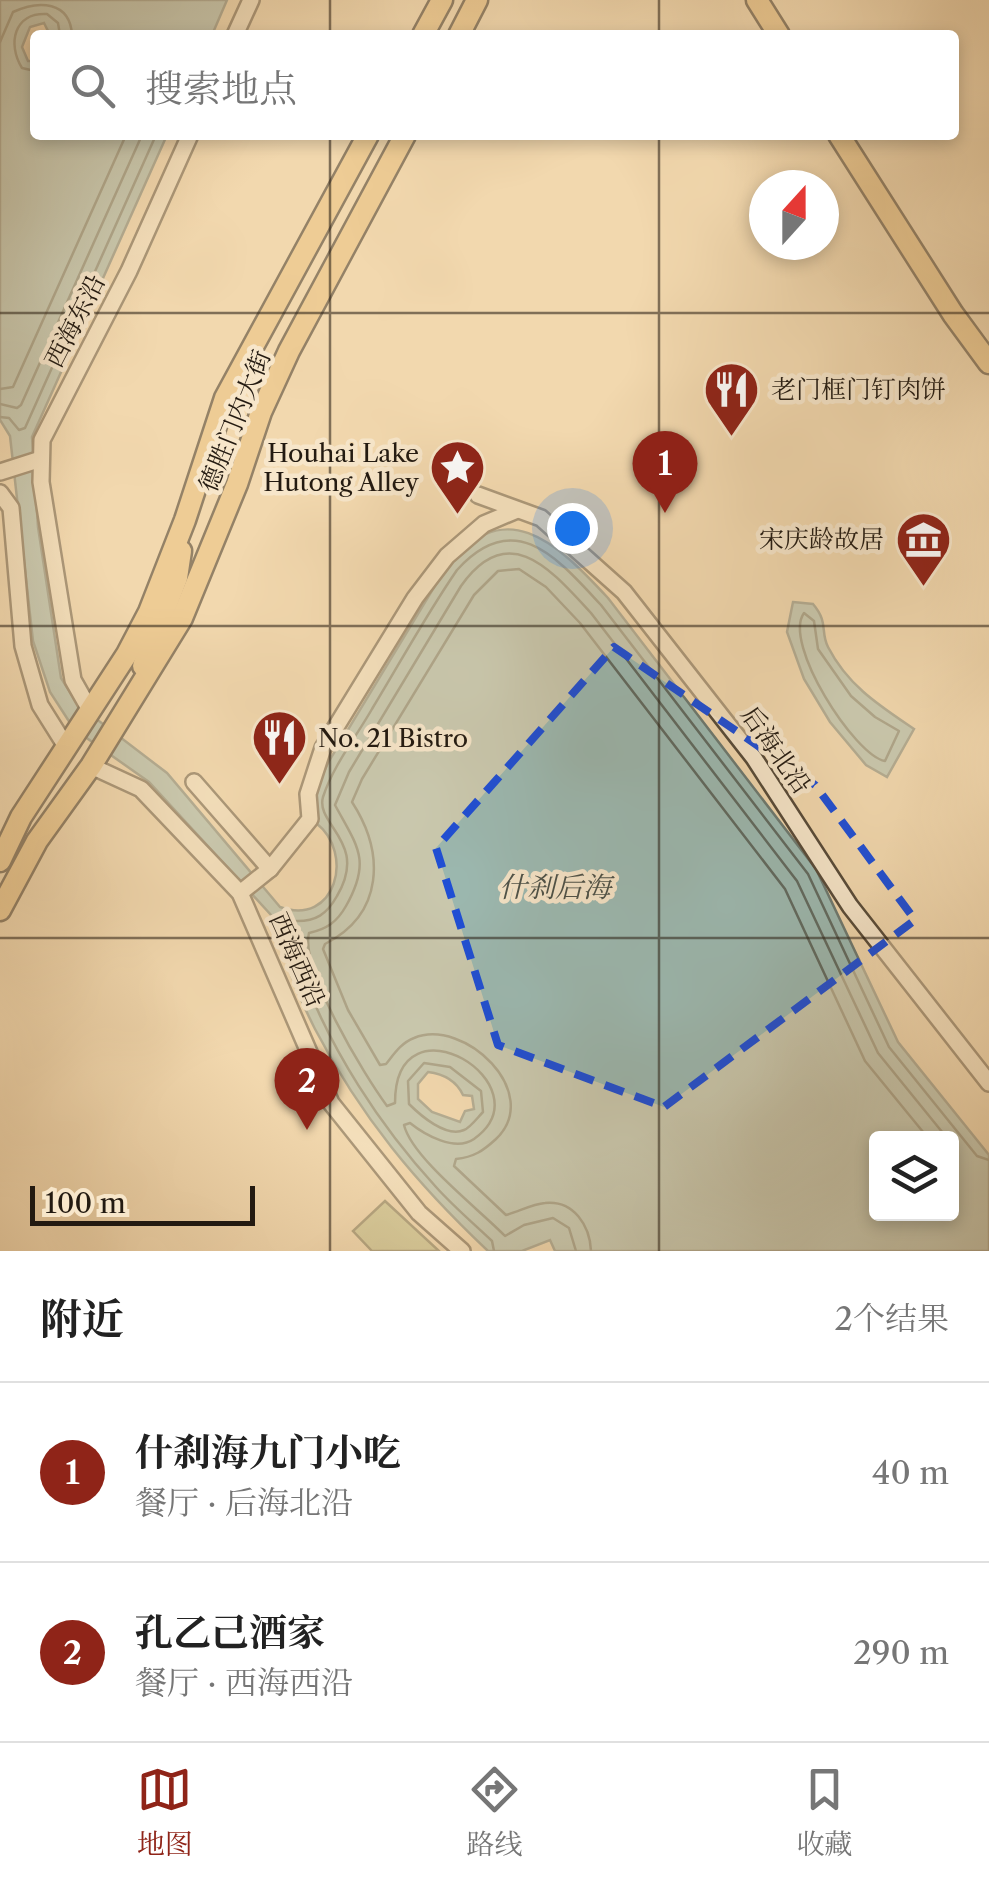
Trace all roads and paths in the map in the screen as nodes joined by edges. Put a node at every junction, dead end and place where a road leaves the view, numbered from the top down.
1 (251, 0) edge
2 (442, 0) edge
3 (477, 0) edge
4 (758, 0) edge
5 (237, 30) edge
6 (426, 30) edge
7 (461, 30) edge
8 (777, 30) edge
9 (188, 140) edge
10 (365, 140) edge
11 (402, 140) edge
12 (841, 140) edge
13 (989, 363) edge
14 (38, 460) junction
15 (1, 472) edge
16 (0, 493) edge
17 (478, 495) dead end
18 (518, 510) junction
19 (185, 520) junction
20 (90, 710) junction
21 (113, 725) junction
22 (80, 759) junction
23 (194, 782) dead end
24 (0, 864) edge
25 (270, 869) junction
26 (240, 893) junction
27 (0, 910) edge
28 (989, 1083) edge
29 (462, 1251) edge

1 - 5 street
2 - 6 main road
3 - 7 main road
4 - 8 main road
9 - 14 street, 西海东沿
10 - 19 main road, 德胜门内大街
11 - 21 main road, 德胜门内大街
12 - 13 main road
14 - 15 street
14 - 20 street, 西海东沿
16 - 22 street
17 - 18 street, 后海北沿
18 - 25 street
18 - 28 street, 后海北沿
19 - 20 main road, 德胜门内大街
19 - 21 main road, 德胜门内大街
20 - 22 main road, 德胜门内大街
21 - 22 main road
22 - 24 main road
22 - 26 street, 西海西沿
22 - 27 main road
23 - 25 street
25 - 26 street
26 - 29 street, 西海西沿

